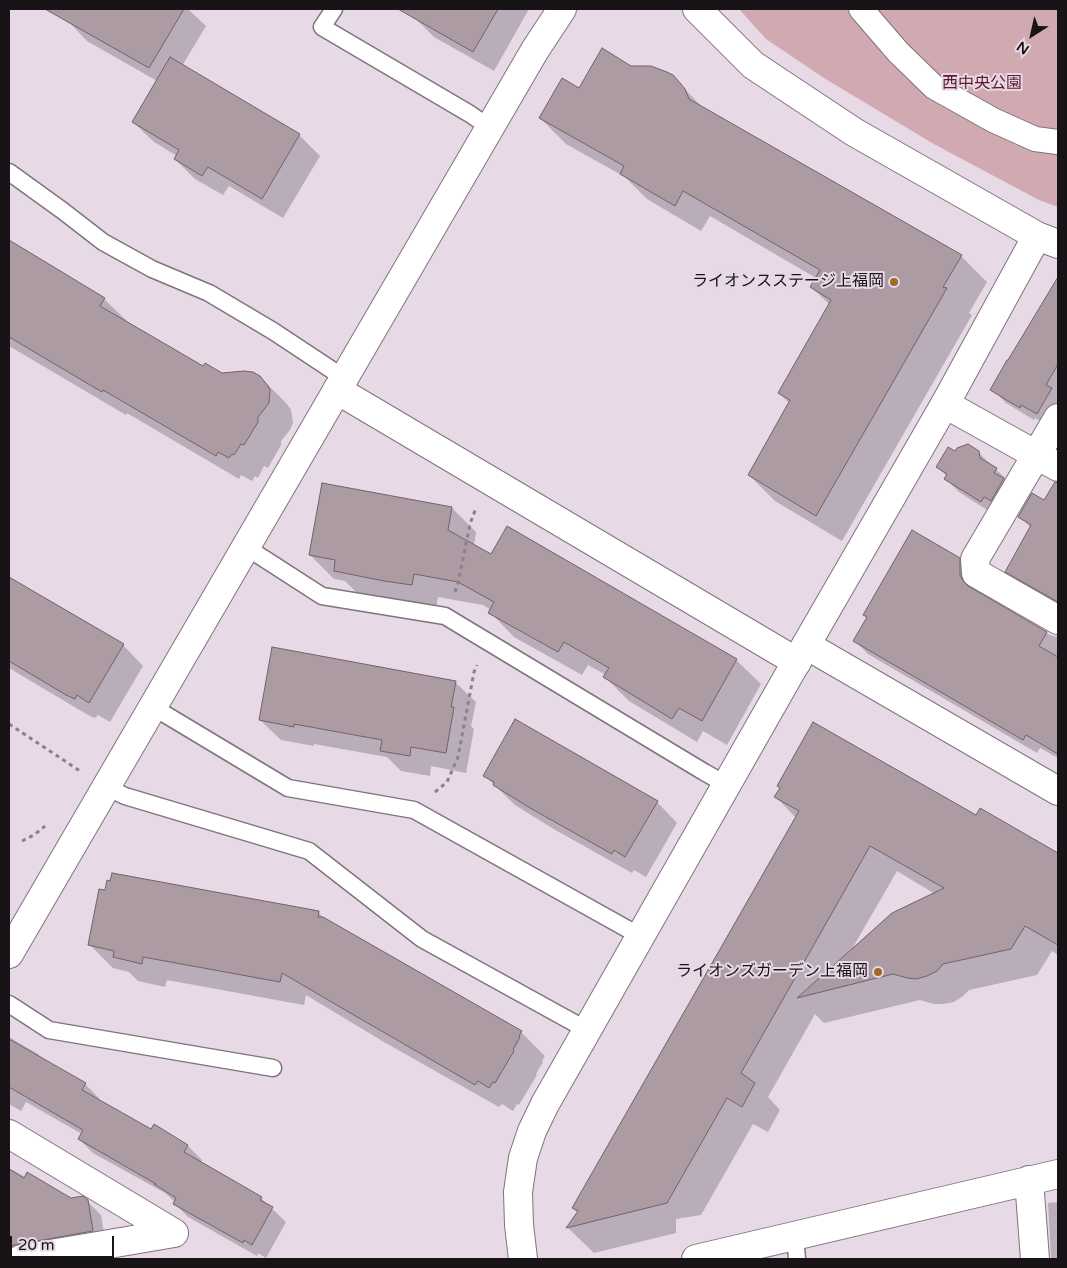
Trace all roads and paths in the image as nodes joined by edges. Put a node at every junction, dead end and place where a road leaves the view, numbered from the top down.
1 (334, 9) edge
2 (562, 9) edge
3 (697, 9) edge
4 (861, 9) edge
5 (490, 128) junction
6 (1058, 142) edge
7 (9, 172) edge
8 (1048, 240) edge
9 (340, 384) junction
10 (945, 404) junction
11 (1058, 418) edge
12 (1047, 461) edge
13 (491, 481) junction
14 (246, 547) junction
15 (445, 616) junction
16 (1058, 620) edge
17 (489, 642) junction
18 (802, 653) junction
19 (153, 707) junction
20 (9, 724) edge
21 (78, 776) dead end
22 (727, 785) junction
23 (106, 787) junction
24 (1058, 791) edge
25 (414, 810) junction
26 (49, 819) dead end
27 (22, 841) dead end
28 (640, 936) junction
29 (9, 954) edge
30 (9, 1004) edge
31 (587, 1030) junction
32 (272, 1068) dead end
33 (9, 1134) edge
34 (1058, 1174) edge
35 (1029, 1180) junction
36 (796, 1248) edge
37 (21, 1259) edge
38 (523, 1259) edge
39 (696, 1259) edge
40 (1035, 1259) edge

1 - 5 lane
2 - 5 street
3 - 8 street
4 - 6 street
5 - 9 street
7 - 9 lane
8 - 10 street
9 - 13 street
9 - 14 street
10 - 12 street
10 - 18 street
11 - 12 street
12 - 16 street
13 - 15 path
13 - 18 street
14 - 15 lane
14 - 19 street
15 - 17 lane
17 - 22 lane
17 - 25 path
18 - 22 street
18 - 24 street
19 - 23 street
19 - 25 lane
20 - 21 path
22 - 28 street
23 - 29 street
23 - 31 lane
25 - 28 lane
26 - 27 path
28 - 31 street
30 - 32 lane
31 - 38 street
33 - 37 street
34 - 35 street
35 - 36 street
35 - 40 street
36 - 39 street

